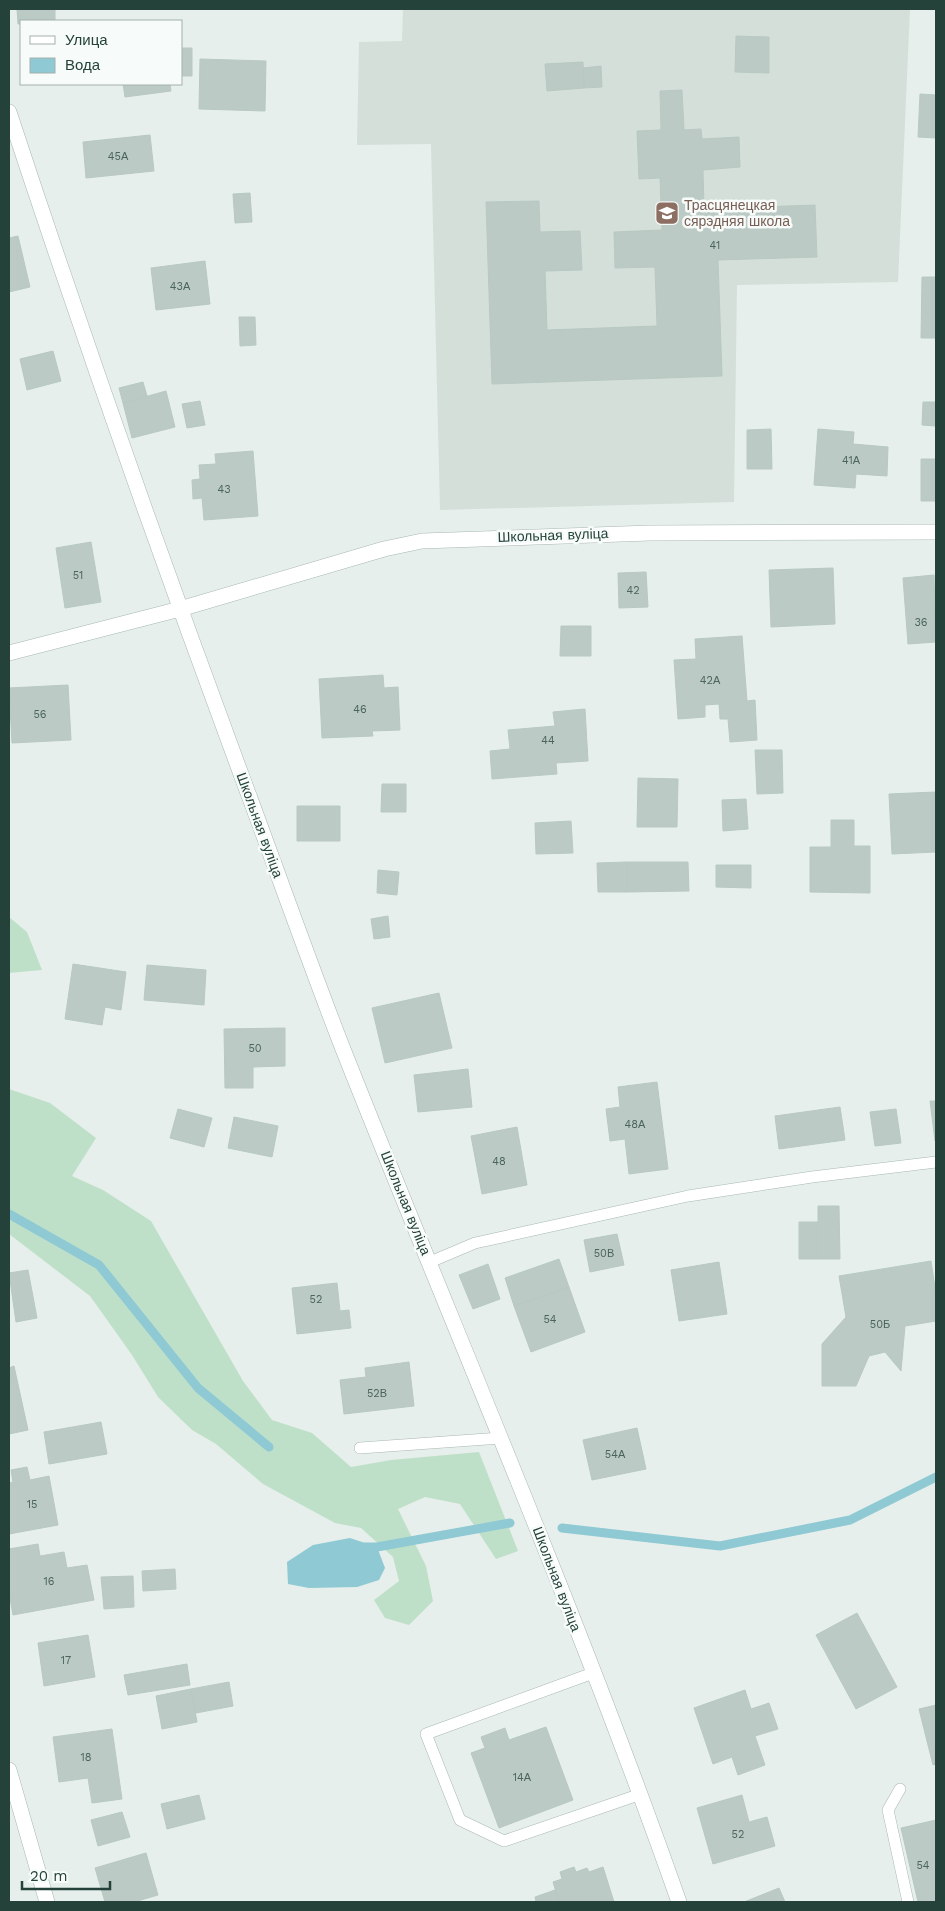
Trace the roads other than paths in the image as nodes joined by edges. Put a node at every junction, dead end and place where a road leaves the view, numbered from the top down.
1 (9, 112) edge
2 (936, 532) edge
3 (180, 609) junction
4 (9, 653) edge
5 (936, 1162) edge
6 (430, 1262) junction
7 (501, 1438) junction
8 (360, 1448) dead end
9 (593, 1672) junction
10 (9, 1770) edge
11 (900, 1789) dead end
12 (641, 1794) junction
13 (47, 1902) edge
14 (679, 1902) edge
15 (908, 1902) edge

1 - 3 street
2 - 3 street, Школьная вуліца
3 - 4 street, Школьная вуліца
3 - 6 street, Школьная вуліца
5 - 6 lane
6 - 7 street, Школьная вуліца
7 - 8 lane
7 - 9 street, Школьная вуліца
9 - 12 street, Школьная вуліца
9 - 12 lane
10 - 13 street
11 - 15 lane
12 - 14 street, Школьная вуліца

